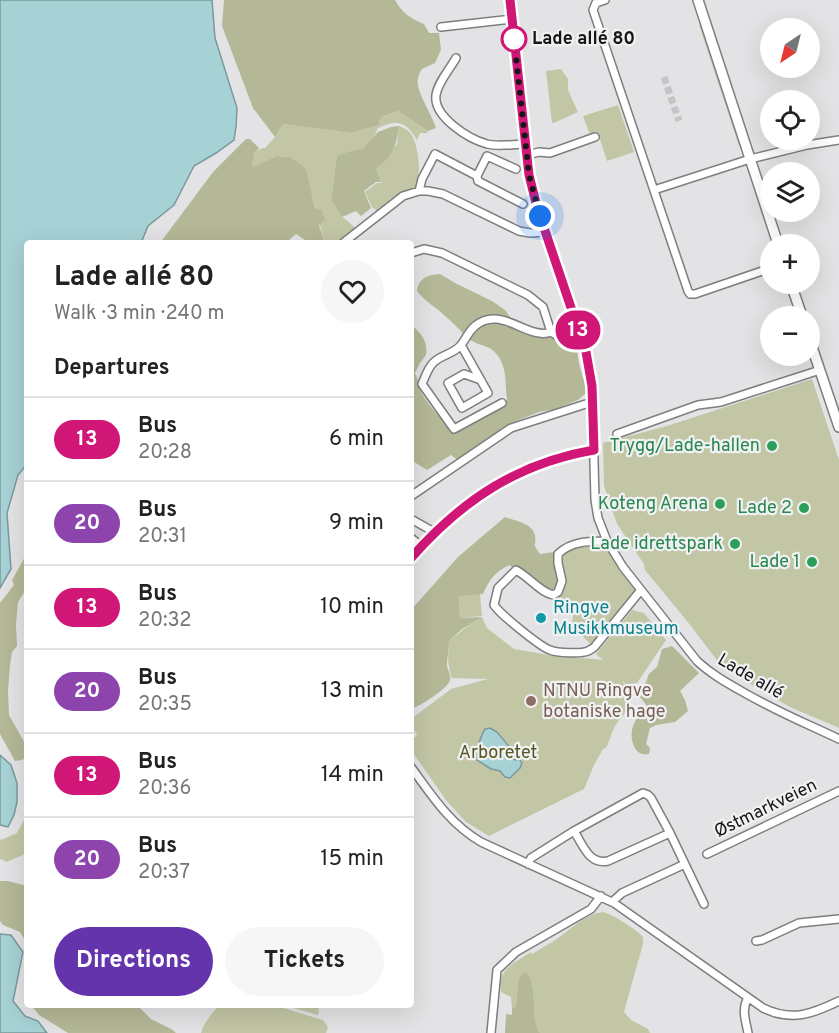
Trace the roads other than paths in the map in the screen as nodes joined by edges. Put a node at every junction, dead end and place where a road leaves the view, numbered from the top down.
1 (510, 0) edge
2 (605, 0) edge
3 (698, 0) edge
4 (594, 2) edge
5 (512, 19) junction
6 (441, 27) dead end
7 (456, 58) dead end
8 (596, 137) dead end
9 (839, 140) edge
10 (525, 144) junction
11 (527, 155) junction
12 (750, 159) junction
13 (516, 169) dead end
14 (477, 176) junction
15 (654, 190) junction
16 (419, 191) junction
17 (523, 204) dead end
18 (545, 232) junction
19 (775, 234) edge
20 (347, 240) edge
21 (414, 252) edge
22 (760, 272) edge
23 (578, 331) junction
24 (551, 332) junction
25 (461, 345) junction
26 (819, 366) edge
27 (820, 370) junction
28 (481, 380) junction
29 (592, 402) junction
30 (502, 403) dead end
31 (839, 427) edge
32 (616, 434) dead end
33 (594, 450) junction
34 (569, 454) junction
35 (594, 459) junction
36 (414, 493) edge
37 (414, 521) edge
38 (434, 532) junction
39 (414, 540) edge
40 (607, 541) junction
41 (422, 546) junction
42 (414, 555) edge
43 (641, 590) junction
44 (839, 739) edge
45 (414, 771) edge
46 (839, 790) edge
47 (574, 831) junction
48 (670, 833) junction
49 (707, 854) dead end
50 (528, 864) junction
51 (685, 864) junction
52 (601, 896) junction
53 (612, 902) junction
54 (704, 904) dead end
55 (839, 919) edge
56 (756, 941) dead end
57 (748, 999) junction
58 (839, 1001) edge
59 (491, 1033) edge
60 (748, 1033) edge

1 - 5 street, Lade allé
2 - 4 street
3 - 12 main road
4 - 15 street
5 - 6 street
5 - 10 street, Lade allé
7 - 10 street
8 - 11 street
9 - 12 street
10 - 11 street, Lade allé
11 - 18 street, Lade allé
12 - 15 street
12 - 19 main road
13 - 14 street
14 - 16 street
14 - 17 street
15 - 22 street
16 - 18 street
16 - 20 street
18 - 23 street, Lade allé
21 - 24 street
23 - 24 street
23 - 29 street, Lade allé
24 - 25 street
25 - 28 street
25 - 30 street
26 - 27 main road
27 - 31 main road
27 - 32 street
28 - 28 street
29 - 33 street, Lade allé
29 - 36 street
33 - 34 street
33 - 35 street, Lade allé
34 - 35 street
34 - 38 street
35 - 40 street, Lade allé
37 - 38 street
38 - 41 street
39 - 41 street
40 - 43 street, Lade allé
40 - 43 street
41 - 42 street
43 - 44 street, Lade allé
45 - 50 street
46 - 49 street, Østmarkveien
47 - 48 street
47 - 48 street
47 - 50 street
48 - 51 street
50 - 52 street
51 - 53 street
51 - 54 street
52 - 53 street
52 - 59 street
53 - 57 street
55 - 56 street
57 - 58 street
57 - 60 street

